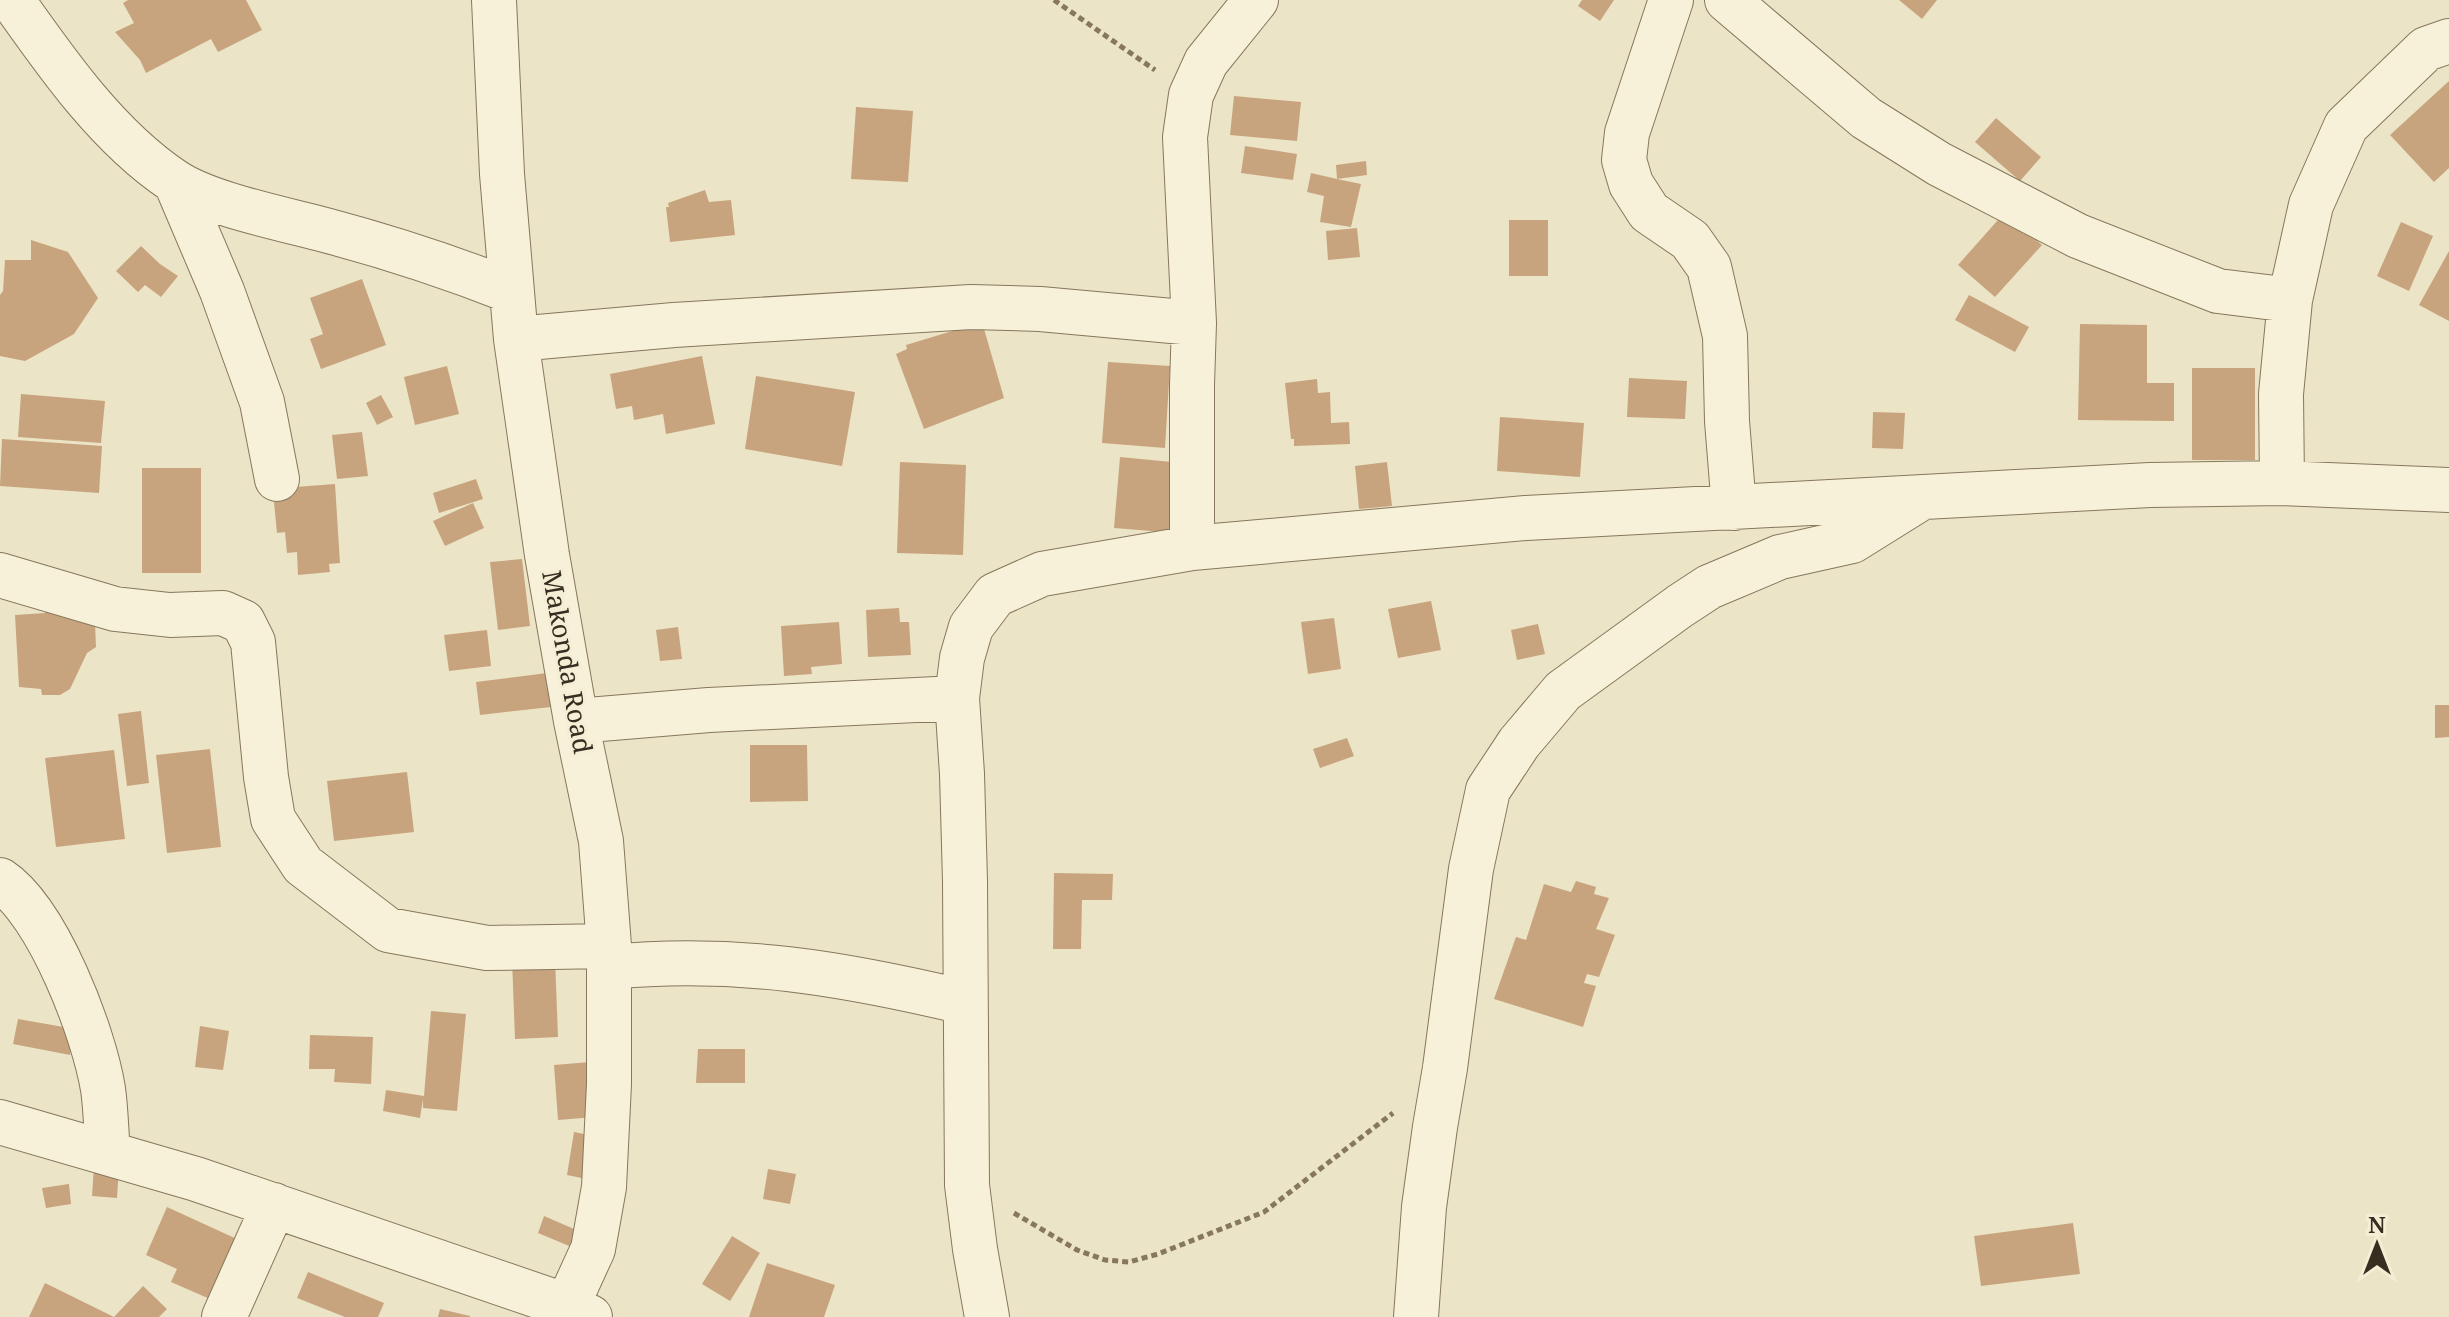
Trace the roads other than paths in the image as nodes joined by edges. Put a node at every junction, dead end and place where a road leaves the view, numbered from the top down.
1 (12, 0) edge
2 (494, 0) edge
3 (1256, 0) edge
4 (1671, 0) edge
5 (1727, 0) edge
6 (2449, 41) edge
7 (176, 183) junction
8 (511, 291) junction
9 (2290, 300) junction
10 (1194, 323) junction
11 (516, 339) junction
12 (277, 479) dead end
13 (2282, 483) junction
14 (2449, 490) edge
15 (1921, 498) junction
16 (1734, 508) junction
17 (1192, 548) junction
18 (0, 575) edge
19 (957, 698) junction
20 (576, 721) junction
21 (0, 880) edge
22 (609, 956) junction
23 (964, 1002) junction
24 (0, 1122) edge
25 (108, 1151) junction
26 (274, 1205) junction
27 (573, 1313) edge
28 (224, 1317) edge
29 (987, 1317) edge
30 (1416, 1317) edge

1 - 7 street
2 - 8 street, Makonda Road
3 - 10 street
4 - 16 street
5 - 9 street
6 - 9 street
7 - 8 street
7 - 12 street
8 - 11 street, Makonda Road
9 - 13 street
10 - 11 street
10 - 17 street
11 - 20 street, Makonda Road
13 - 14 street
13 - 15 street
15 - 16 street
15 - 30 street
16 - 17 street
17 - 19 street
18 - 22 street
19 - 20 street
19 - 23 street
20 - 22 street, Makonda Road
21 - 25 street
22 - 23 street
22 - 27 street, Makonda Road
23 - 29 street
24 - 25 street
25 - 26 street
26 - 27 street
26 - 28 street

